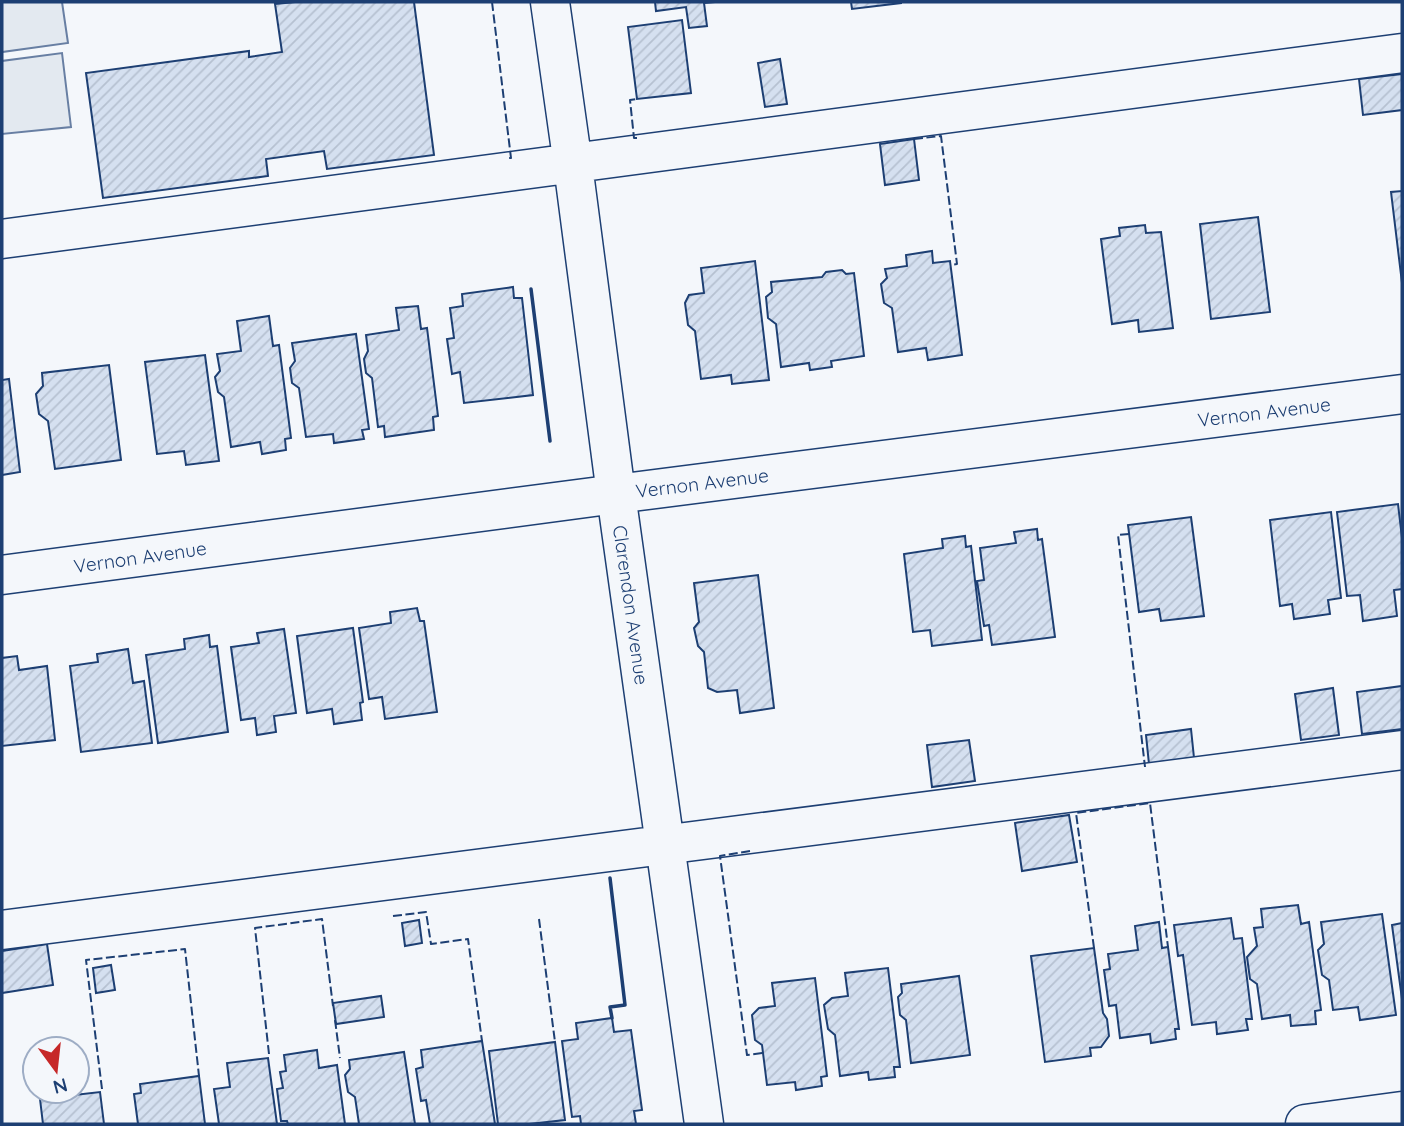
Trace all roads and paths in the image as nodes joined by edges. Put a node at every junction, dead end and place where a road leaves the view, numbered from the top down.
1 (550, 2) edge
2 (1402, 53) edge
3 (573, 164) junction
4 (2, 239) edge
5 (1402, 394) edge
6 (616, 494) junction
7 (2, 575) edge
8 (1402, 750) edge
9 (665, 843) junction
10 (2, 930) edge
11 (1402, 1111) edge
12 (704, 1124) edge
13 (1305, 1124) edge

1 - 3 street, Clarendon Avenue
2 - 3 street
3 - 4 street
3 - 6 street, Clarendon Avenue
5 - 6 street, Vernon Avenue
6 - 7 street, Vernon Avenue
6 - 9 street, Clarendon Avenue
8 - 9 street
9 - 10 street
9 - 12 street, Clarendon Avenue
11 - 13 street

